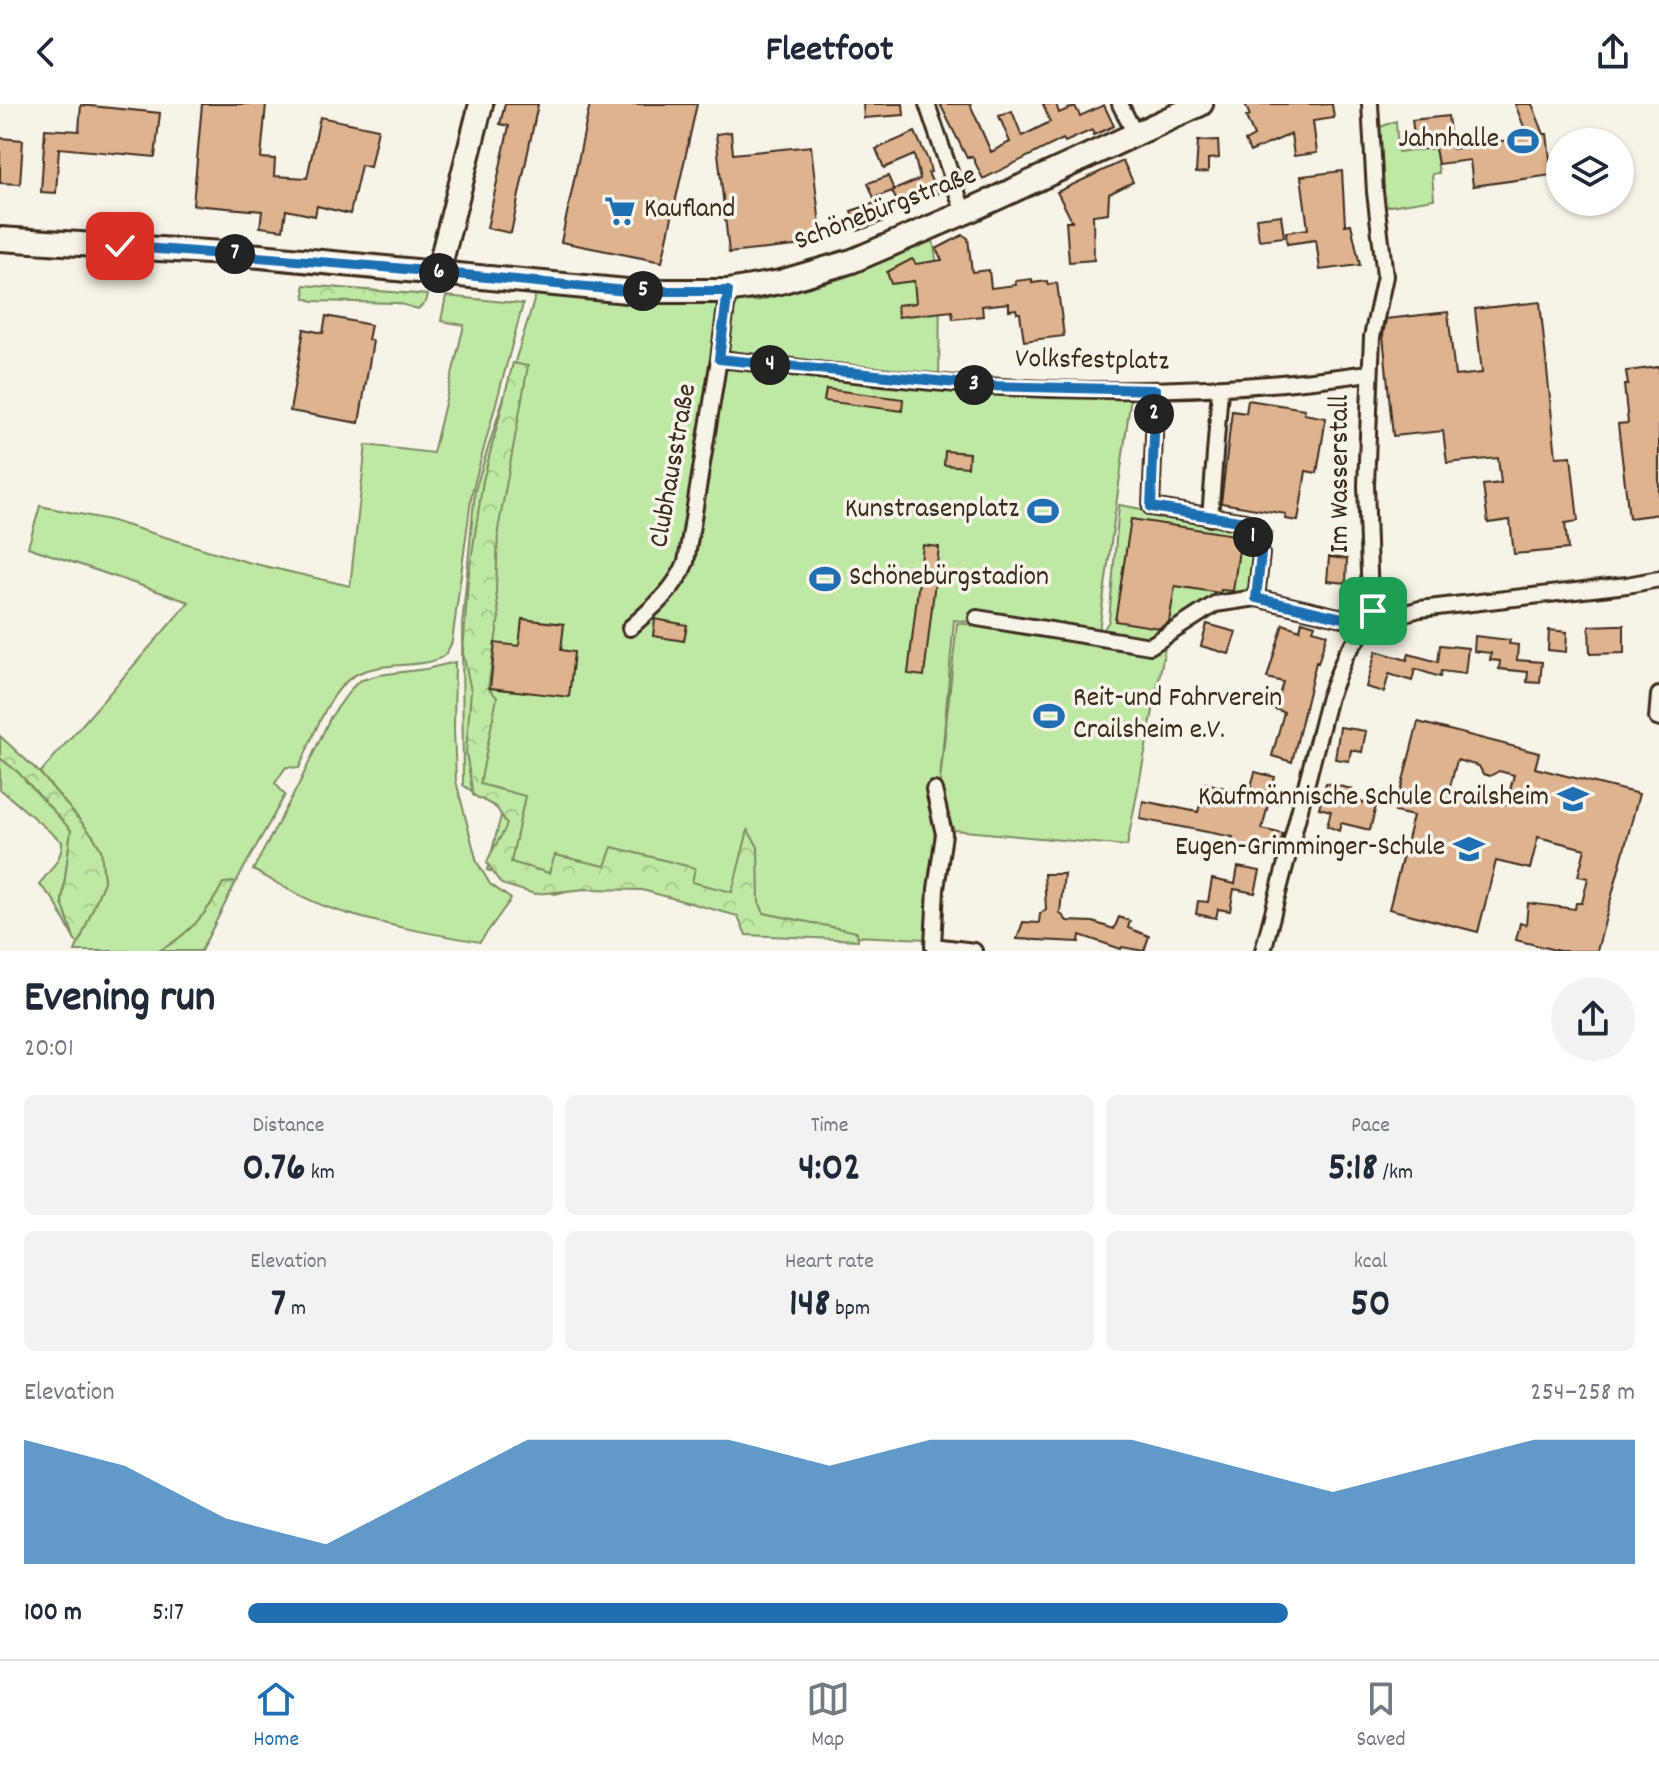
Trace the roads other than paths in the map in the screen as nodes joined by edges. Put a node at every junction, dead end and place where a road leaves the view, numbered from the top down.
1 (481, 104) edge
2 (927, 104) edge
3 (1120, 104) edge
4 (1201, 104) edge
5 (1370, 104) edge
6 (1135, 134) junction
7 (964, 213) junction
8 (0, 239) edge
9 (438, 273) junction
10 (728, 291) junction
11 (719, 359) junction
12 (1369, 373) junction
13 (1156, 390) junction
14 (1220, 390) junction
15 (1210, 518) junction
16 (1659, 579) edge
17 (1256, 598) junction
18 (977, 618) dead end
19 (1378, 621) junction
20 (630, 628) dead end
21 (1364, 630) junction
22 (1659, 695) edge
23 (1657, 718) dead end
24 (934, 790) dead end
25 (974, 951) edge
26 (1263, 951) edge

1 - 9 main road
2 - 7 street
3 - 6 street
4 - 6 main road, Schönebürgstraße
5 - 12 street, Im Wasserstall
6 - 7 main road, Schönebürgstraße
7 - 10 main road, Schönebürgstraße
8 - 9 main road, Schönebürgstraße
9 - 10 main road, Schönebürgstraße
10 - 11 street, Clubhausstraße
11 - 13 street, Volksfestplatz
11 - 20 street, Clubhausstraße
12 - 14 street, Volksfestplatz
12 - 19 street, Im Wasserstall
13 - 14 street, Volksfestplatz
13 - 15 street
14 - 15 street
15 - 17 street
16 - 19 street
17 - 18 street
17 - 21 street
19 - 21 street
21 - 26 street
22 - 23 street
24 - 25 street

